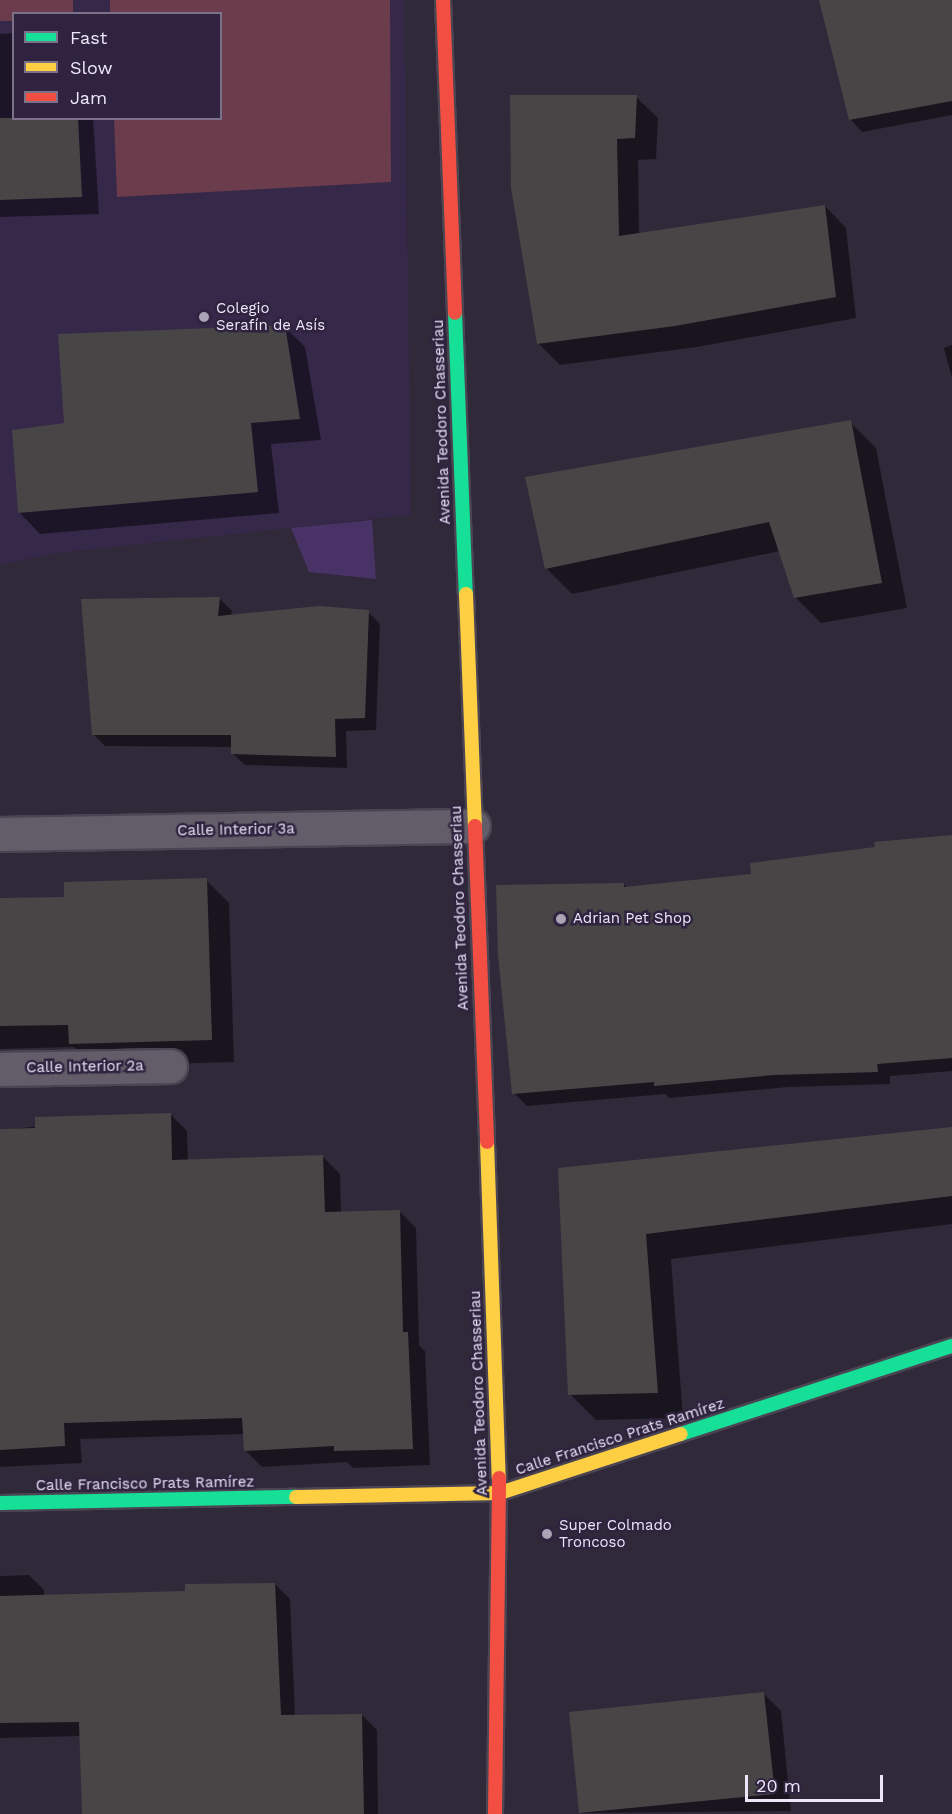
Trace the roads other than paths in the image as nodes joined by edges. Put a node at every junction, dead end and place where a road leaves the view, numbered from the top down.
1 (443, 0) edge
2 (473, 826) junction
3 (0, 834) edge
4 (170, 1066) dead end
5 (0, 1069) edge
6 (952, 1346) edge
7 (500, 1493) junction
8 (0, 1503) edge
9 (495, 1814) edge

1 - 2 street, Avenida Teodoro Chasseriau
2 - 3 street, Calle Interior 3a
2 - 7 street, Avenida Teodoro Chasseriau
4 - 5 street, Calle Interior 2a
6 - 7 street, Calle Francisco Prats Ramírez
7 - 8 street, Calle Francisco Prats Ramírez
7 - 9 street, Avenida Teodoro Chasseriau

